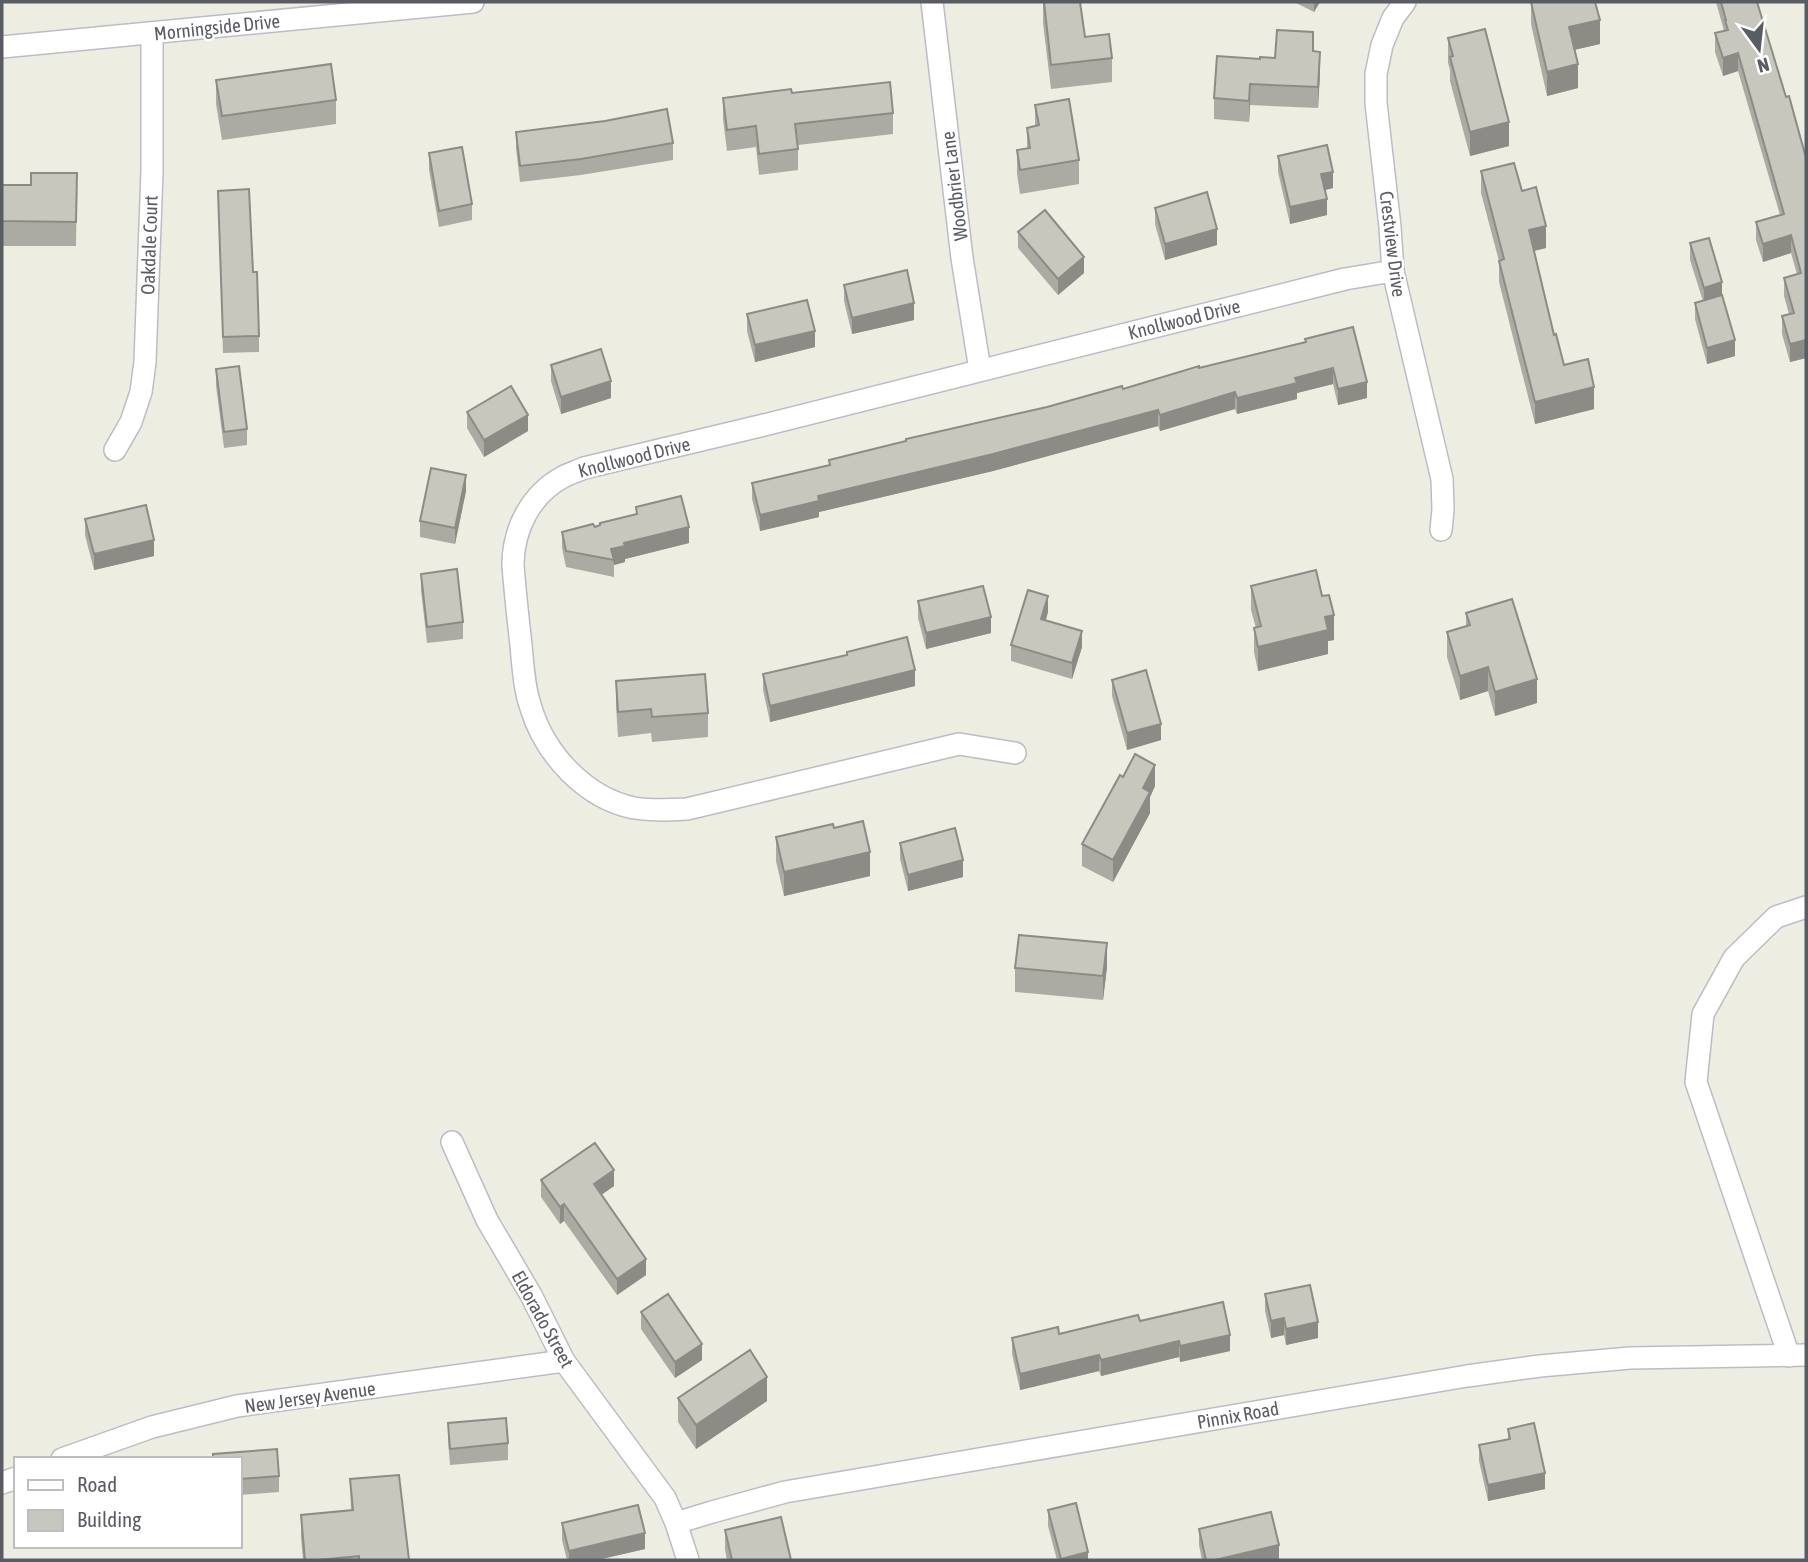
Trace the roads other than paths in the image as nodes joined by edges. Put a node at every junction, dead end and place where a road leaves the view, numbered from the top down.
1 (473, 2) edge
2 (932, 2) edge
3 (1405, 2) edge
4 (351, 7) edge
5 (152, 34) junction
6 (2, 47) edge
7 (1393, 271) junction
8 (980, 370) junction
9 (115, 450) dead end
10 (1441, 530) dead end
11 (1015, 753) dead end
12 (1806, 907) edge
13 (452, 1142) dead end
14 (1797, 1356) edge
15 (564, 1361) junction
16 (68, 1457) edge
17 (676, 1523) junction
18 (688, 1560) edge

1 - 4 street, Morningside Drive
2 - 8 street, Woodbrier Lane
3 - 7 street, Crestview Drive
4 - 5 street, Morningside Drive
5 - 6 street, Morningside Drive
5 - 9 street, Oakdale Court
7 - 8 street, Knollwood Drive
7 - 10 street, Crestview Drive
8 - 11 street, Knollwood Drive
12 - 14 street
13 - 15 street, Eldorado Street
14 - 17 street, Pinnix Road
15 - 16 street, New Jersey Avenue
15 - 17 street, Eldorado Street
17 - 18 street, Eldorado Street

